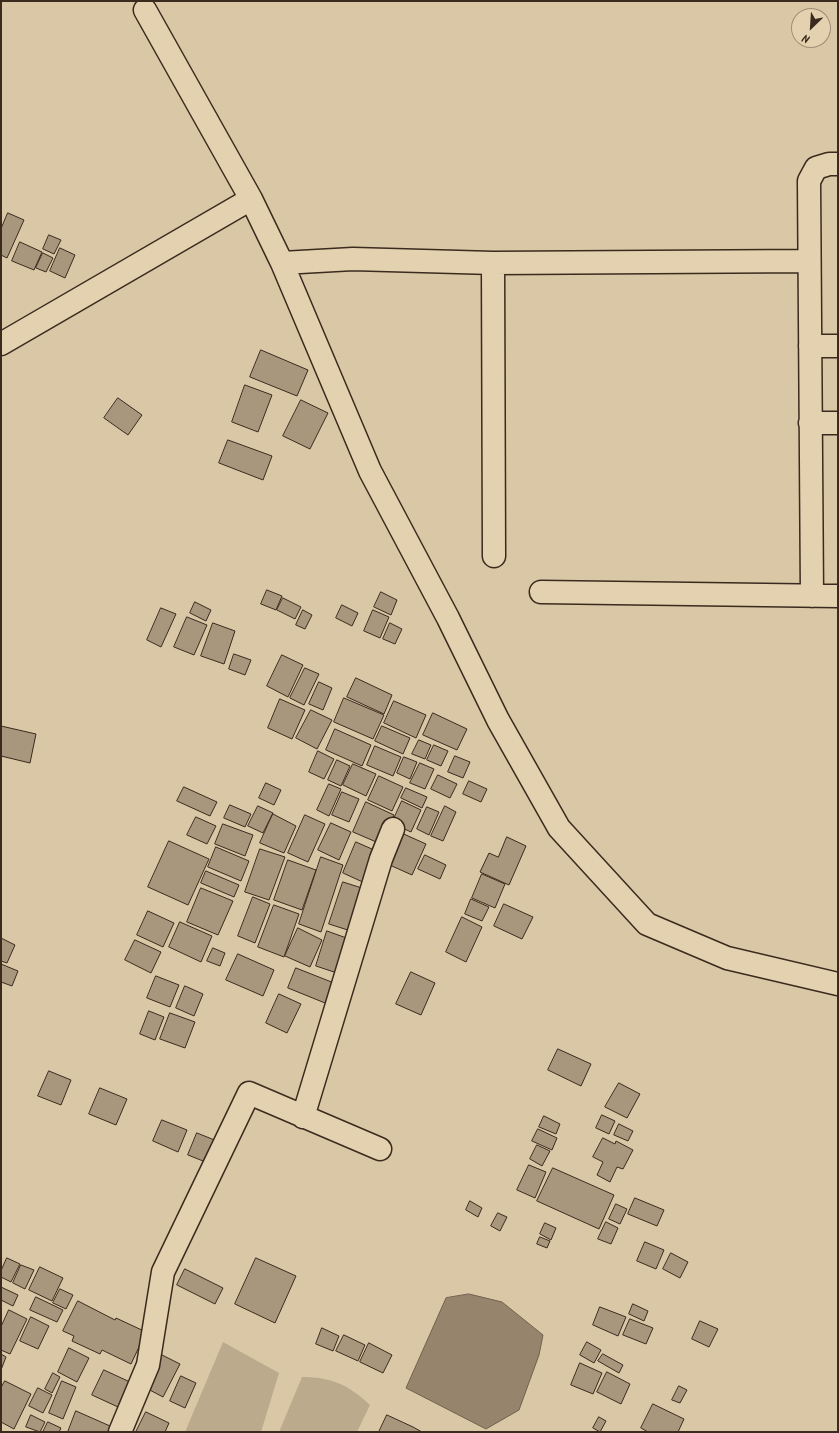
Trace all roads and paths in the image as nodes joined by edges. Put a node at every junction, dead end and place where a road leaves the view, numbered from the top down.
1 (145, 10) dead end
2 (838, 164) edge
3 (252, 199) junction
4 (809, 261) junction
5 (493, 262) junction
6 (282, 263) junction
7 (1, 344) edge
8 (810, 346) junction
9 (838, 346) edge
10 (810, 422) junction
11 (838, 423) edge
12 (494, 556) dead end
13 (541, 592) dead end
14 (812, 596) junction
15 (838, 596) edge
16 (393, 829) dead end
17 (838, 984) edge
18 (303, 1117) junction
19 (380, 1149) dead end
20 (120, 1432) edge

1 - 3 street
2 - 4 street
3 - 6 street
3 - 7 street
4 - 5 street
4 - 8 street
5 - 6 street
5 - 12 street
6 - 17 street
8 - 9 street
8 - 10 street
10 - 11 street
10 - 14 street
13 - 14 street
14 - 15 street
16 - 18 street
18 - 19 street
18 - 20 street

